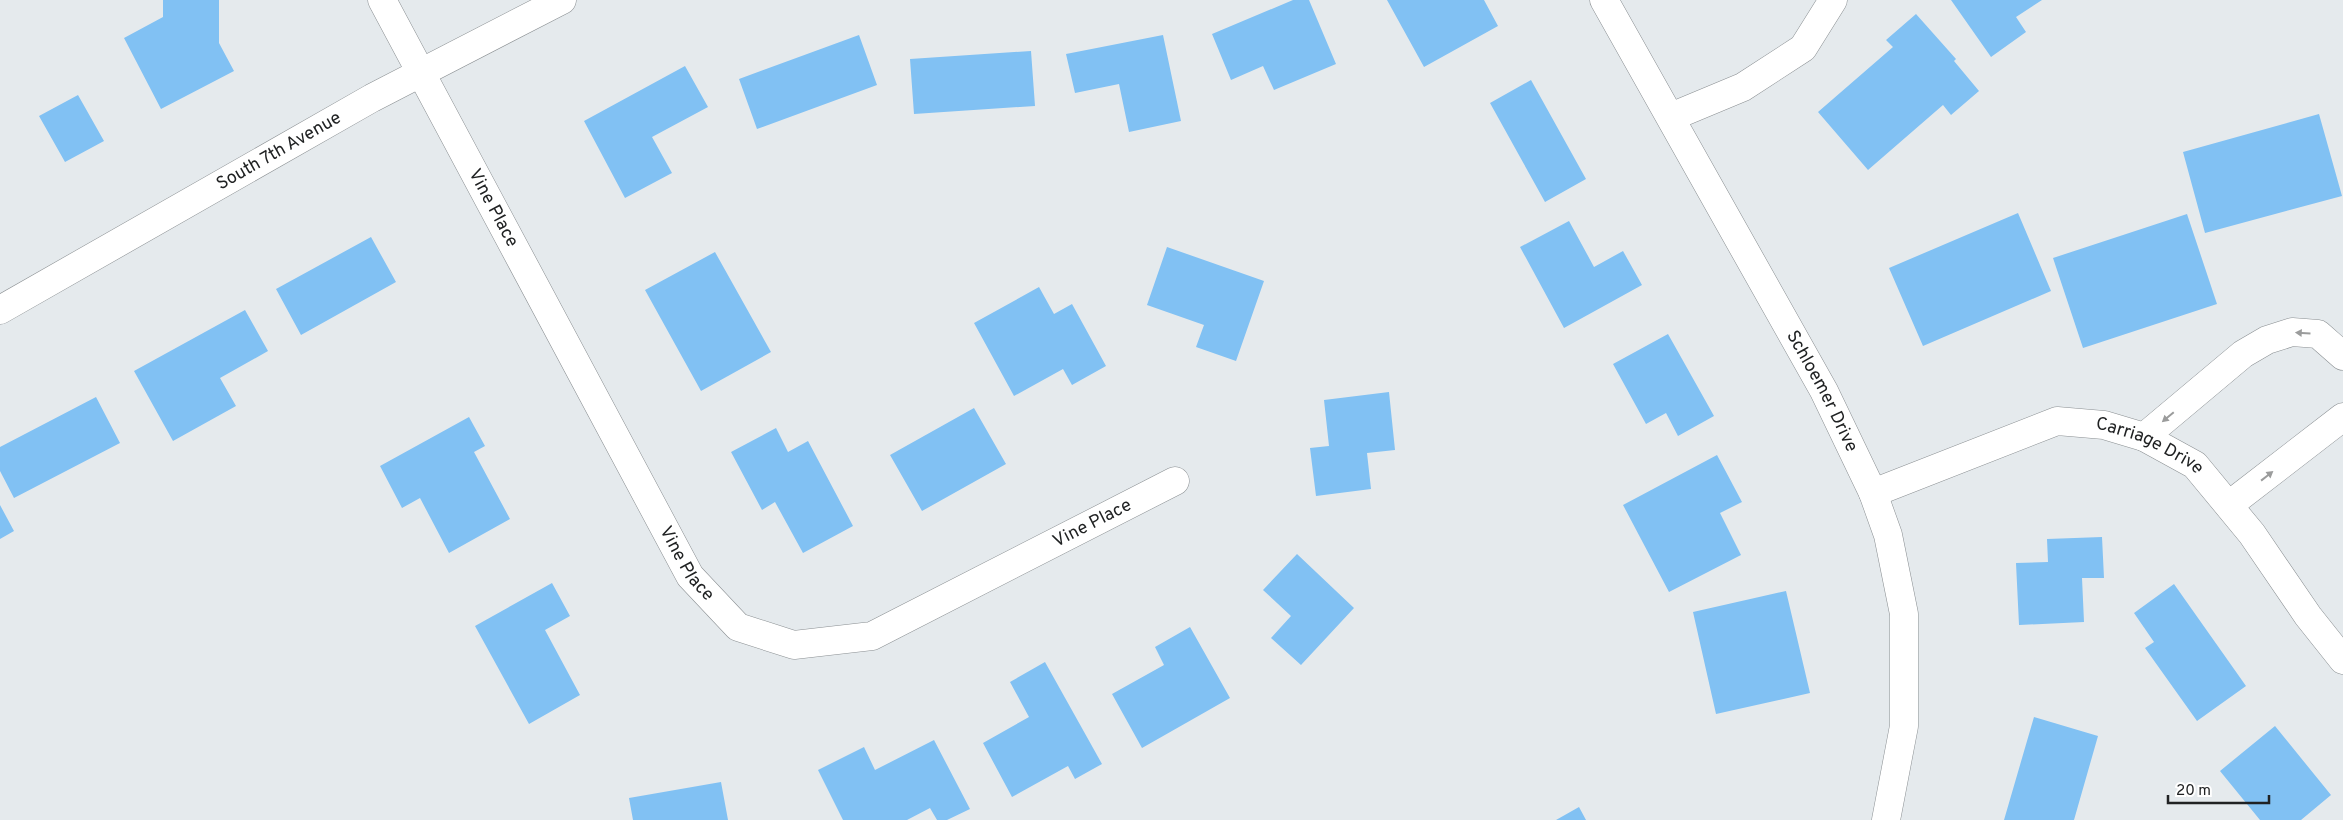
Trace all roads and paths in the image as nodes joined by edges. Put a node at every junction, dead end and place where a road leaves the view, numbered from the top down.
1 (382, 0) edge
2 (562, 0) edge
3 (1604, 0) edge
4 (1833, 0) edge
5 (420, 73) junction
6 (1671, 117) junction
7 (0, 310) edge
8 (2343, 356) edge
9 (2343, 418) edge
10 (2144, 437) junction
11 (1176, 481) dead end
12 (1873, 493) junction
13 (2229, 505) junction
14 (2343, 660) edge
15 (1886, 820) edge

1 - 5 street, Vine Place
2 - 5 street, South 7th Avenue
3 - 6 street, Schloemer Drive
4 - 6 street
5 - 7 street, South 7th Avenue
5 - 11 street, Vine Place
6 - 12 street, Schloemer Drive
8 -> 10 street
13 -> 9 street
10 - 12 street, Carriage Drive
10 - 13 street, Carriage Drive
12 - 15 street, Schloemer Drive
13 - 14 street, Carriage Drive

